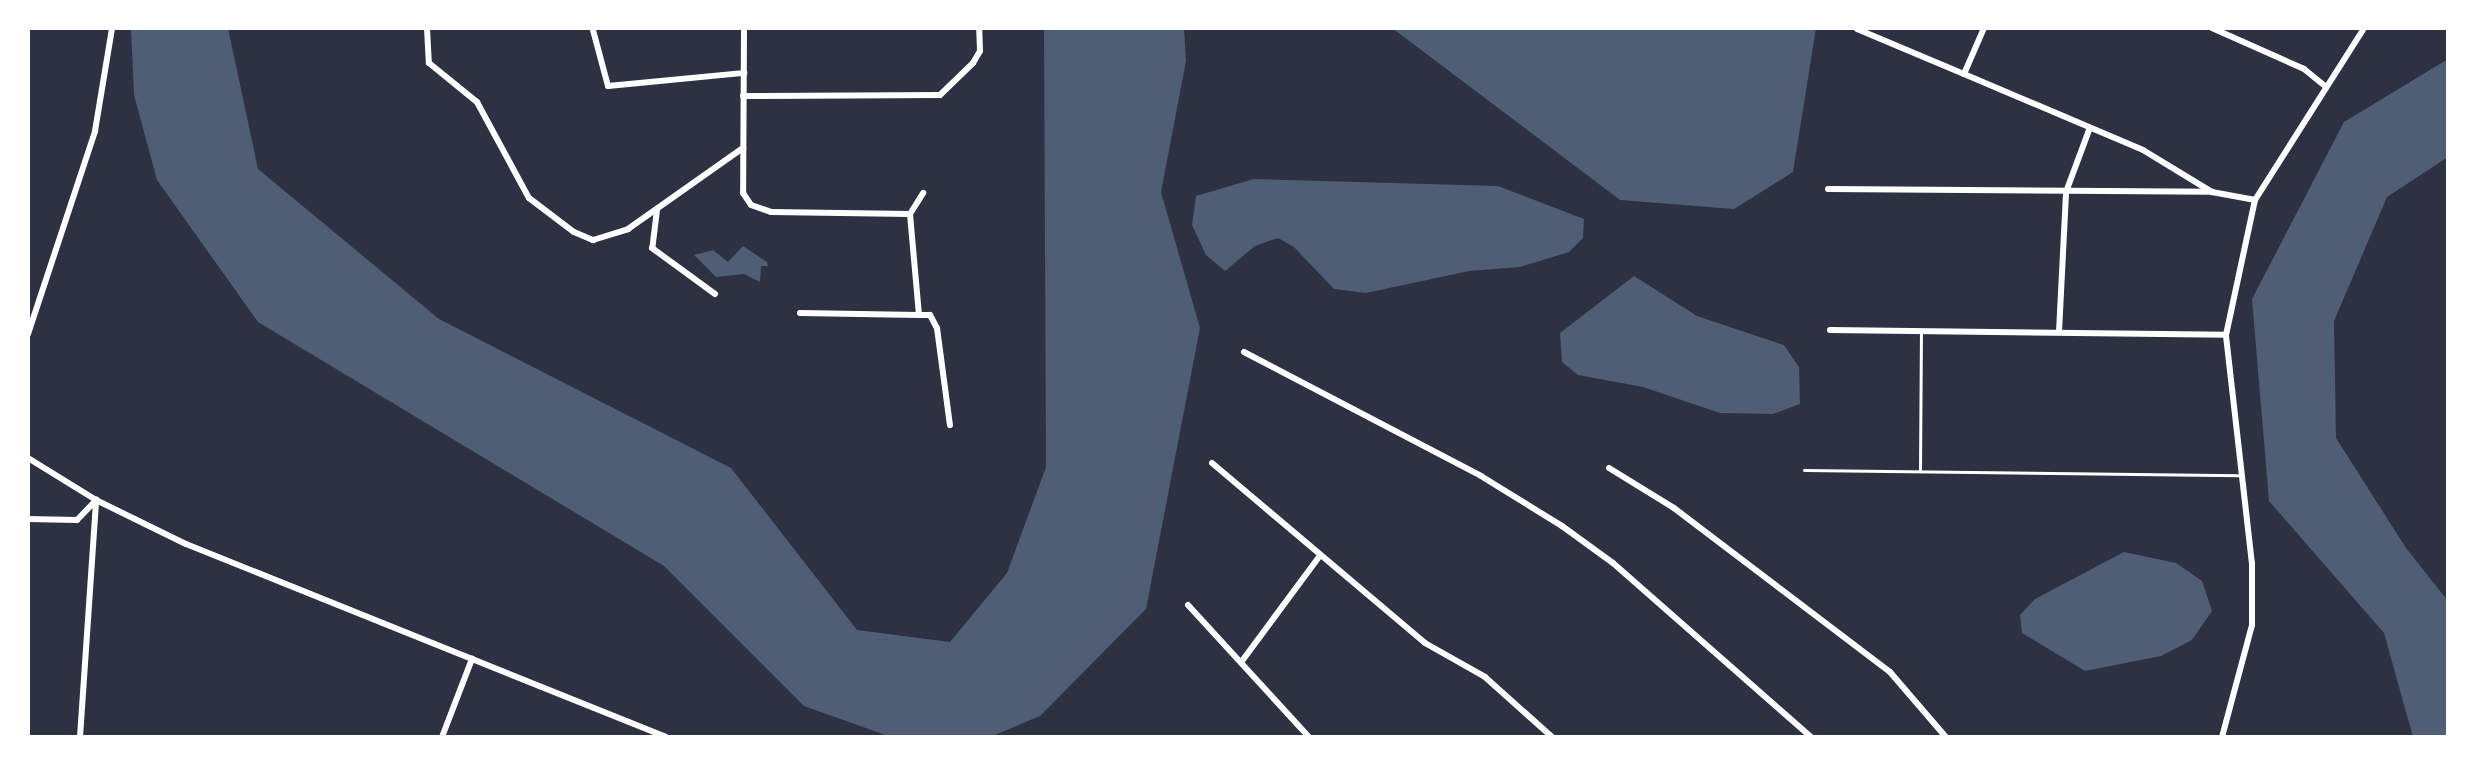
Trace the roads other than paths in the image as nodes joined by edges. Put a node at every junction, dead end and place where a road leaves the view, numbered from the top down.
1 (112, 28) edge
2 (427, 28) edge
3 (744, 28) edge
4 (979, 28) edge
5 (1984, 28) edge
6 (2212, 28) edge
7 (2364, 28) edge
8 (1857, 29) edge
9 (593, 30) edge
10 (744, 73) junction
11 (1964, 74) junction
12 (2325, 86) junction
13 (743, 96) junction
14 (2089, 130) junction
15 (743, 148) junction
16 (1828, 189) dead end
17 (2066, 192) junction
18 (2212, 192) junction
19 (923, 193) dead end
20 (2255, 200) junction
21 (657, 210) junction
22 (910, 214) junction
23 (715, 294) dead end
24 (800, 313) dead end
25 (919, 315) junction
26 (1830, 330) dead end
27 (1921, 332) junction
28 (2059, 332) junction
29 (28, 334) edge
30 (2226, 335) junction
31 (1244, 352) dead end
32 (950, 425) dead end
33 (28, 458) edge
34 (1212, 463) dead end
35 (1609, 468) dead end
36 (1804, 470) dead end
37 (1920, 470) junction
38 (2239, 475) junction
39 (96, 500) junction
40 (28, 519) edge
41 (1319, 557) junction
42 (1188, 605) dead end
43 (472, 659) junction
44 (1242, 661) junction
45 (80, 737) edge
46 (442, 737) edge
47 (666, 737) edge
48 (1309, 737) edge
49 (1552, 737) edge
50 (1811, 737) edge
51 (1946, 737) edge
52 (2222, 737) edge

1 - 29 street
2 - 21 street
3 - 10 street
4 - 13 street
5 - 11 street
6 - 12 street
7 - 12 street
8 - 11 street
9 - 10 street
10 - 13 street
11 - 14 street
12 - 20 street
13 - 15 street
14 - 17 street
14 - 18 street
15 - 21 street
15 - 22 street
16 - 17 street
17 - 18 street
17 - 28 street
18 - 20 street
19 - 22 street
20 - 30 street
21 - 23 street
22 - 25 street
24 - 25 street
25 - 32 street
26 - 27 street
27 - 28 street
27 - 37 lane
28 - 30 street
30 - 38 street
31 - 50 street
33 - 39 street
34 - 41 street
35 - 51 street
36 - 37 lane
37 - 38 lane
38 - 52 street
39 - 40 street
39 - 43 street
39 - 45 street
41 - 44 street
41 - 49 street
42 - 44 street
43 - 46 street
43 - 47 street
44 - 48 street

